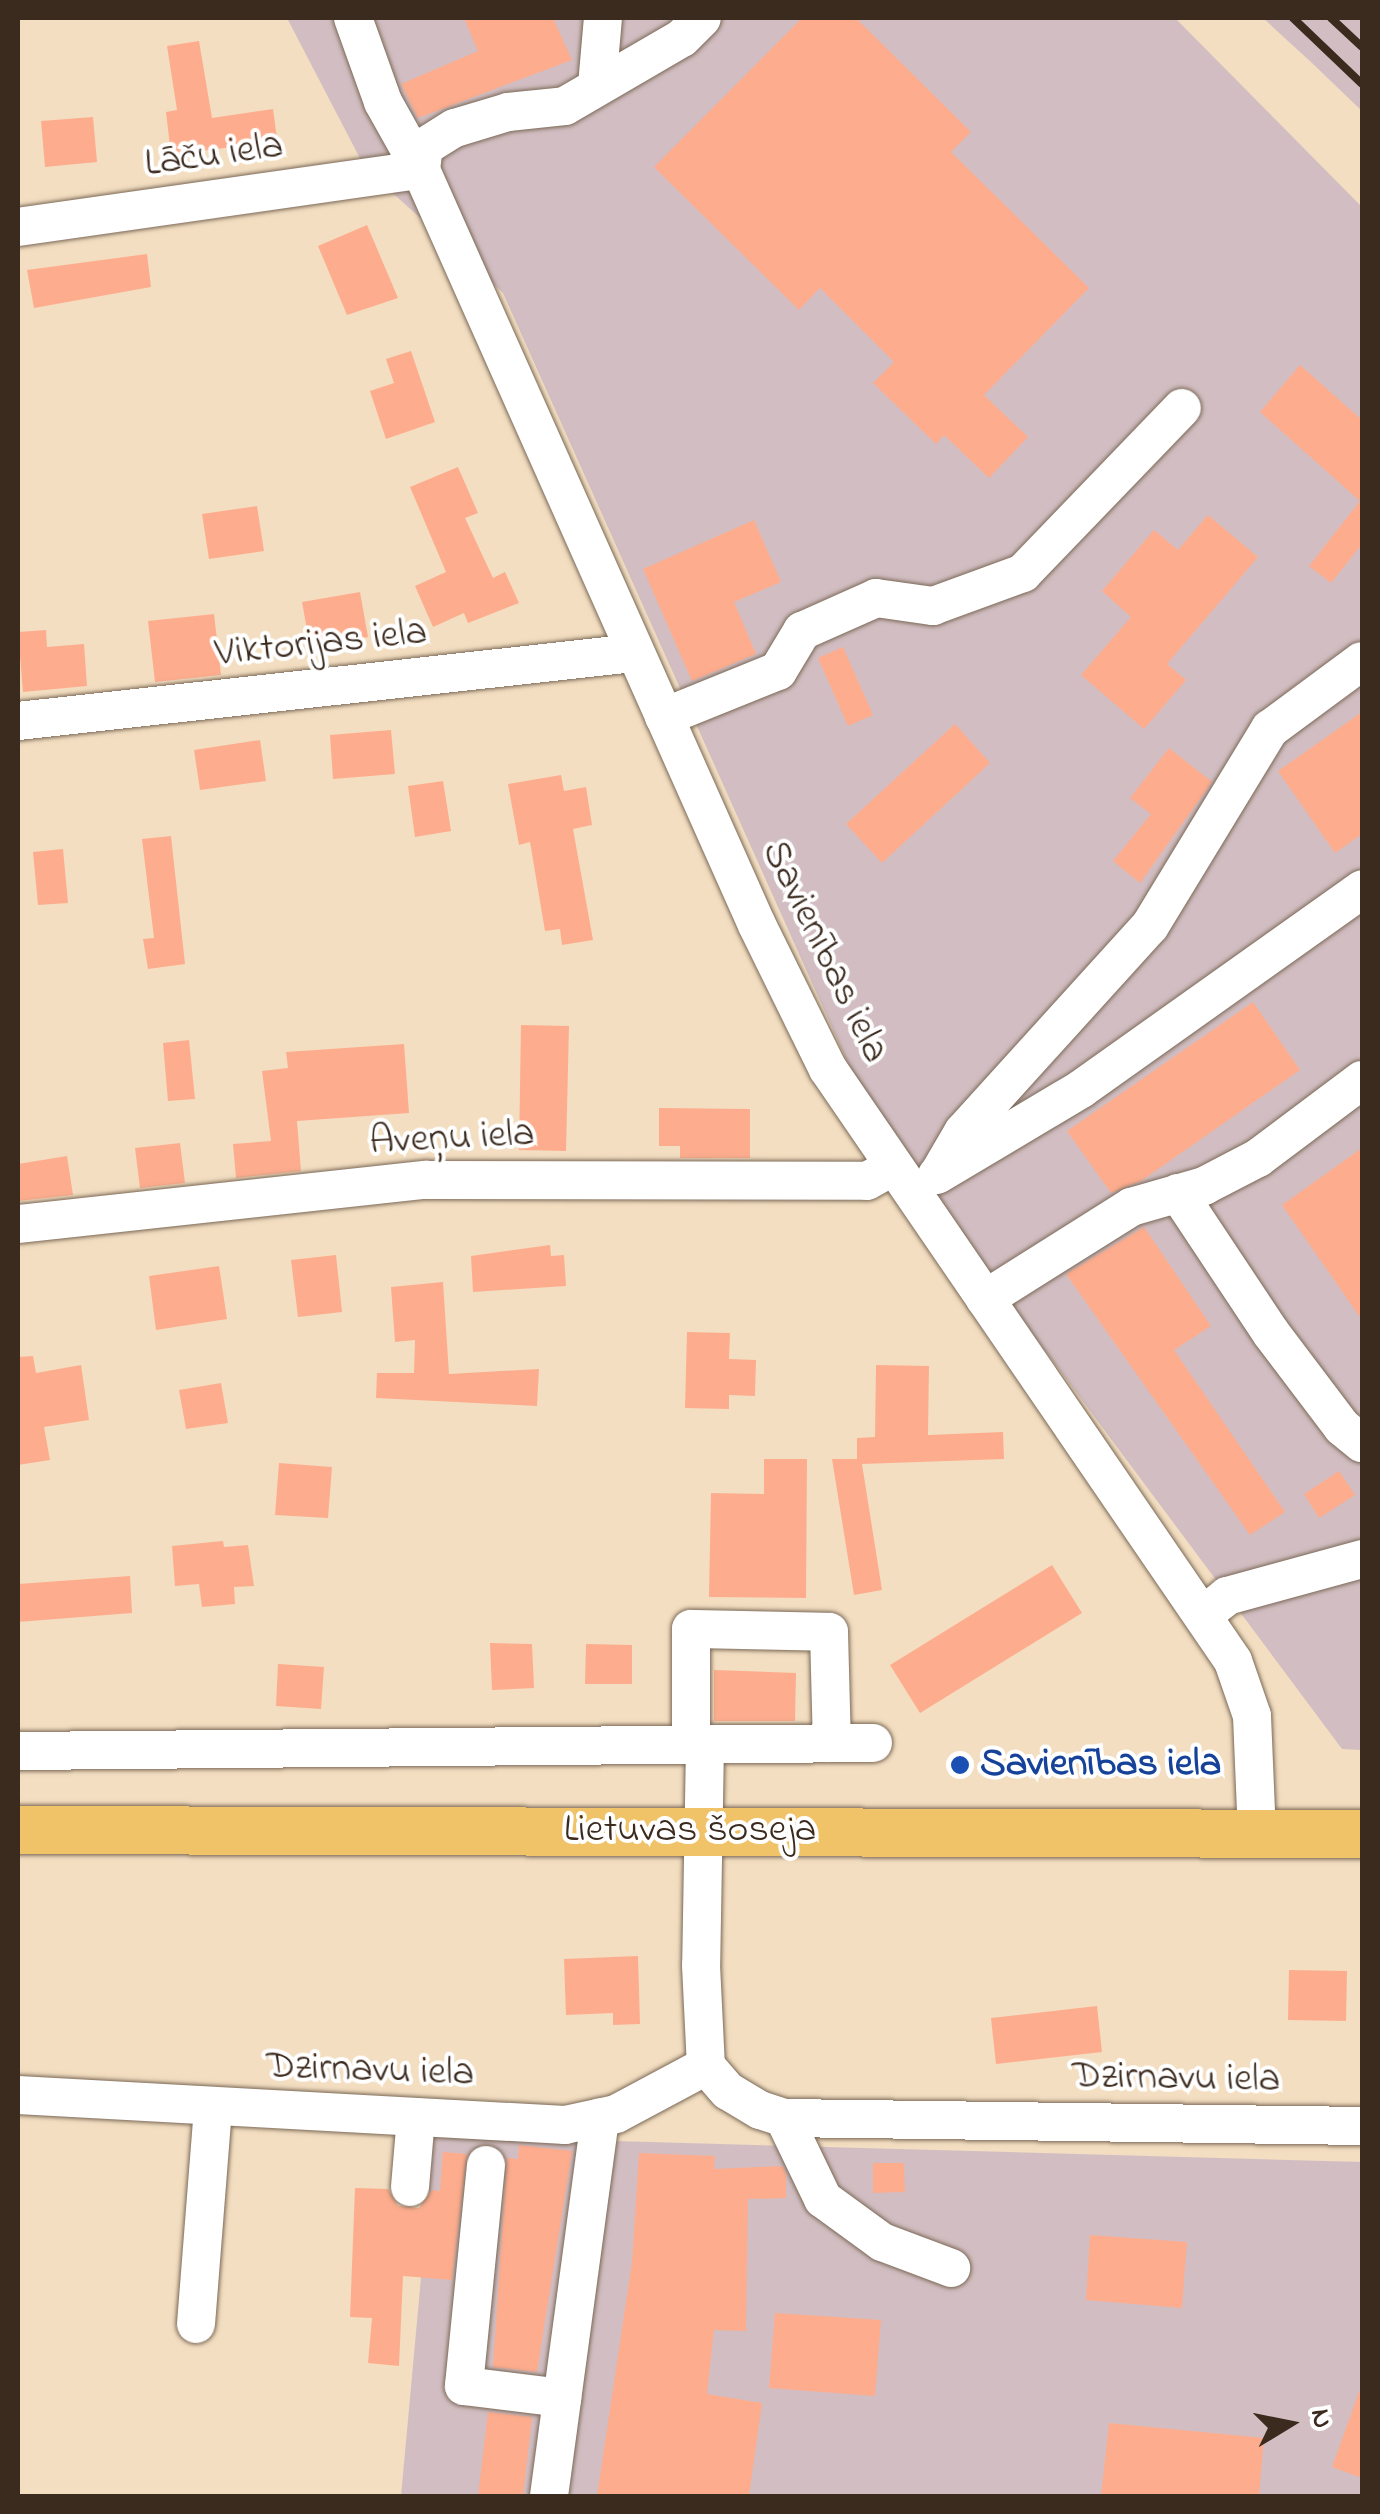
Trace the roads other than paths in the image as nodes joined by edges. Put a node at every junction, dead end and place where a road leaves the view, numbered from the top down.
1 (353, 18) edge
2 (603, 18) edge
3 (702, 18) edge
4 (597, 86) junction
5 (421, 170) junction
6 (18, 228) edge
7 (1182, 408) dead end
8 (634, 653) junction
9 (1362, 661) edge
10 (664, 717) junction
11 (18, 721) edge
12 (1362, 889) edge
13 (1362, 1080) edge
14 (914, 1179) junction
15 (1178, 1194) junction
16 (18, 1224) edge
17 (984, 1299) junction
18 (1362, 1443) edge
19 (1362, 1559) edge
20 (1203, 1615) junction
21 (832, 1743) junction
22 (873, 1743) dead end
23 (698, 1744) junction
24 (18, 1751) edge
25 (18, 1830) edge
26 (704, 1831) junction
27 (1257, 1834) junction
28 (1362, 1834) edge
29 (706, 2066) junction
30 (18, 2095) edge
31 (213, 2110) junction
32 (416, 2117) junction
33 (600, 2118) junction
34 (784, 2118) junction
35 (1362, 2126) edge
36 (486, 2166) dead end
37 (410, 2187) dead end
38 (951, 2268) dead end
39 (196, 2324) dead end
40 (562, 2398) junction
41 (549, 2496) edge

1 - 5 street, Savienības iela
2 - 4 street
3 - 4 street
4 - 5 street
5 - 6 street, Lāču iela
5 - 8 street, Savienības iela
7 - 10 street
8 - 10 street, Savienības iela
8 - 11 street, Viktorijas iela
9 - 14 street
10 - 14 street, Savienības iela
12 - 14 street, Aveņu iela
13 - 15 street
14 - 16 street, Aveņu iela
14 - 17 street, Savienības iela
15 - 17 street
15 - 18 street
17 - 20 street, Savienības iela
19 - 20 street
20 - 27 street, Savienības iela
21 - 22 street
21 - 23 street
21 - 23 street
23 - 24 street
23 - 26 street
25 - 26 main road, Lietuvas šoseja
26 - 27 main road, Lietuvas šoseja
26 - 29 street
27 - 28 main road, Lietuvas šoseja
29 - 33 street, Dzirnavu iela
29 - 34 street, Dzirnavu iela
30 - 31 street, Dzirnavu iela
31 - 32 street, Dzirnavu iela
31 - 39 street
32 - 33 street, Dzirnavu iela
32 - 37 street
33 - 40 street
34 - 35 street, Dzirnavu iela
34 - 38 street
36 - 40 street
40 - 41 street

